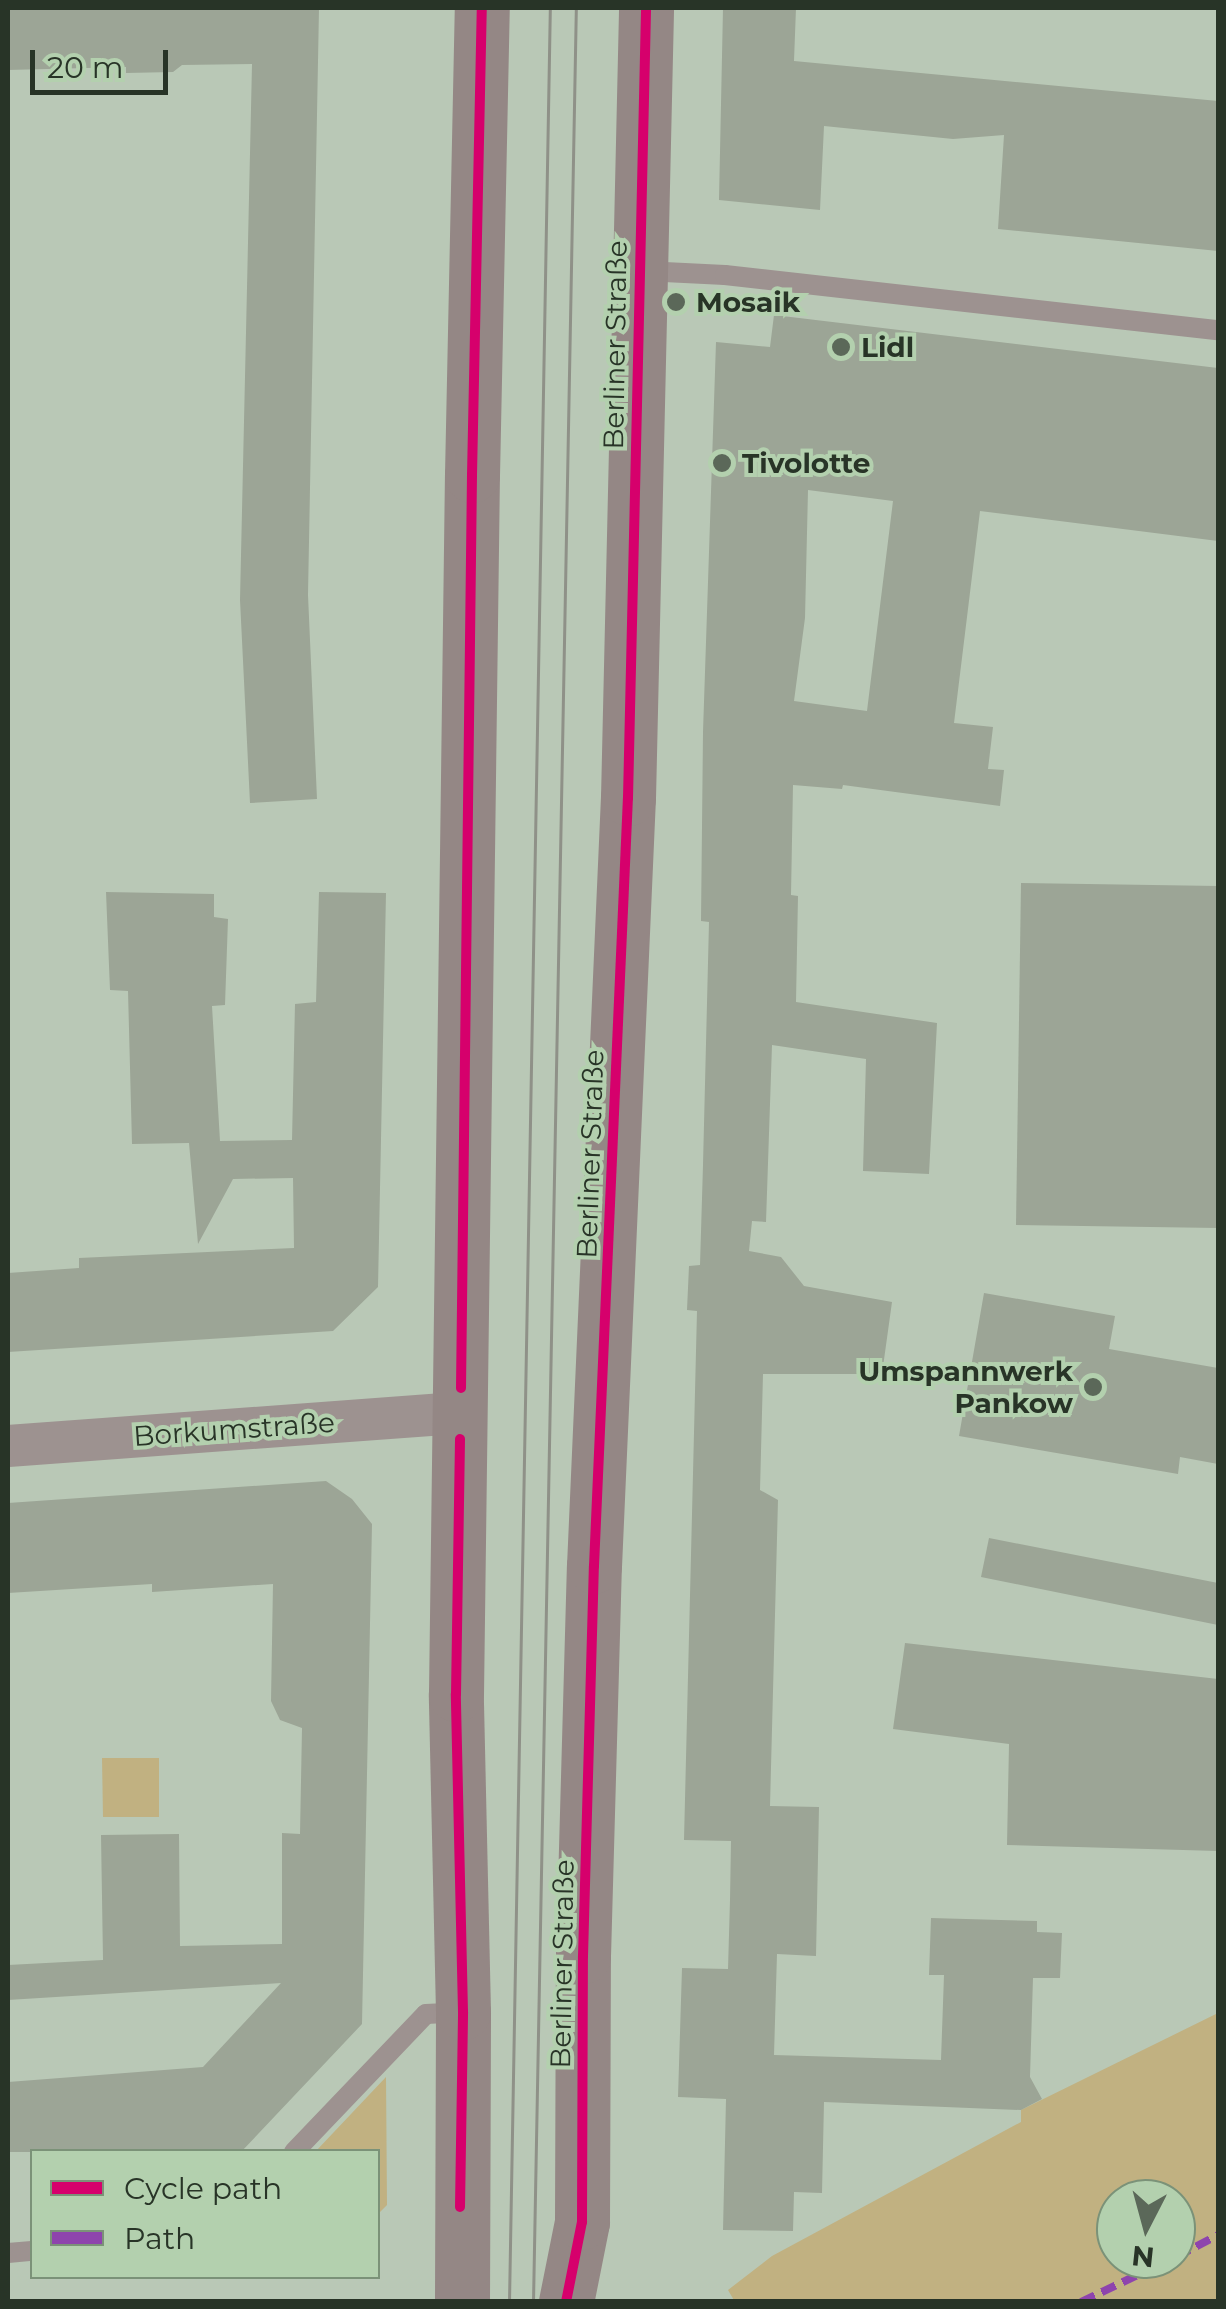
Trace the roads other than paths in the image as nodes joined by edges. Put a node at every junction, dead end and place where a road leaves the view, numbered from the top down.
1 (482, 8) edge
2 (646, 8) edge
3 (640, 270) junction
4 (1218, 330) edge
5 (461, 1413) junction
6 (8, 1446) edge
7 (463, 2012) junction
8 (297, 2149) edge
9 (462, 2302) edge
10 (566, 2302) edge

1 - 5 main road
2 - 3 main road, Berliner Straße
3 - 4 lane
3 - 10 main road, Berliner Straße
5 - 6 street, Borkumstraße
5 - 7 main road
7 - 8 lane
7 - 9 main road

